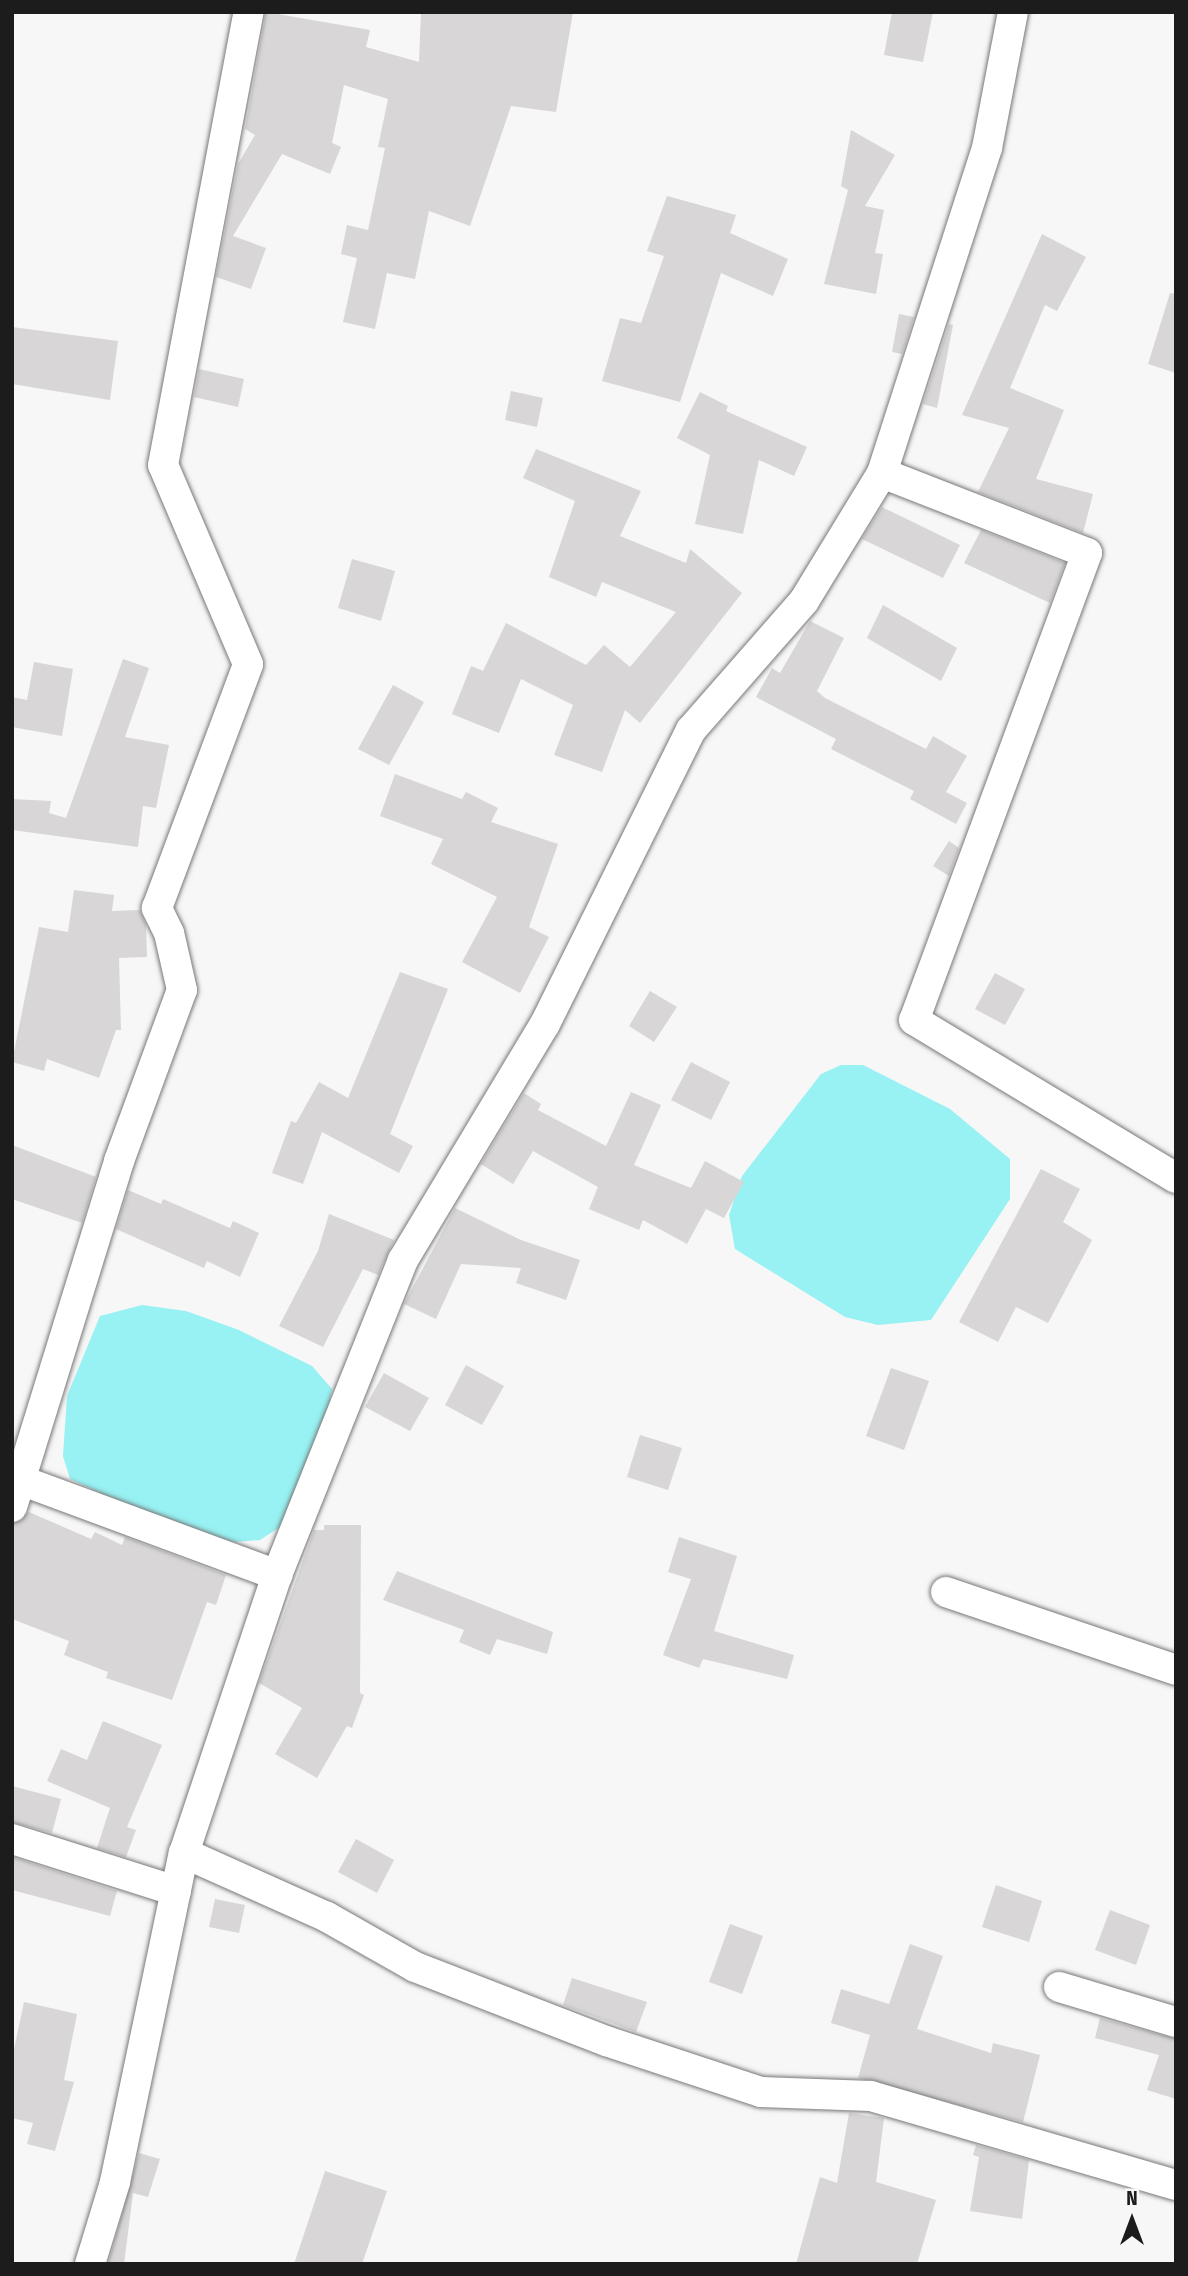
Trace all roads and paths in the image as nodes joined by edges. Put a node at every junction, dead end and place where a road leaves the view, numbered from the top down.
1 (249, 12) edge
2 (1013, 12) edge
3 (882, 473) junction
4 (1176, 1178) edge
5 (16, 1489) edge
6 (277, 1575) junction
7 (946, 1592) dead end
8 (1176, 1670) edge
9 (12, 1839) edge
10 (184, 1853) junction
11 (176, 1891) junction
12 (1059, 1987) dead end
13 (1176, 2022) edge
14 (1176, 2185) edge
15 (90, 2264) edge

1 - 5 street
2 - 3 street
3 - 4 street
3 - 6 street
5 - 6 street
6 - 10 street
7 - 8 street
9 - 11 street
10 - 11 street
10 - 14 street
11 - 15 street
12 - 13 street

